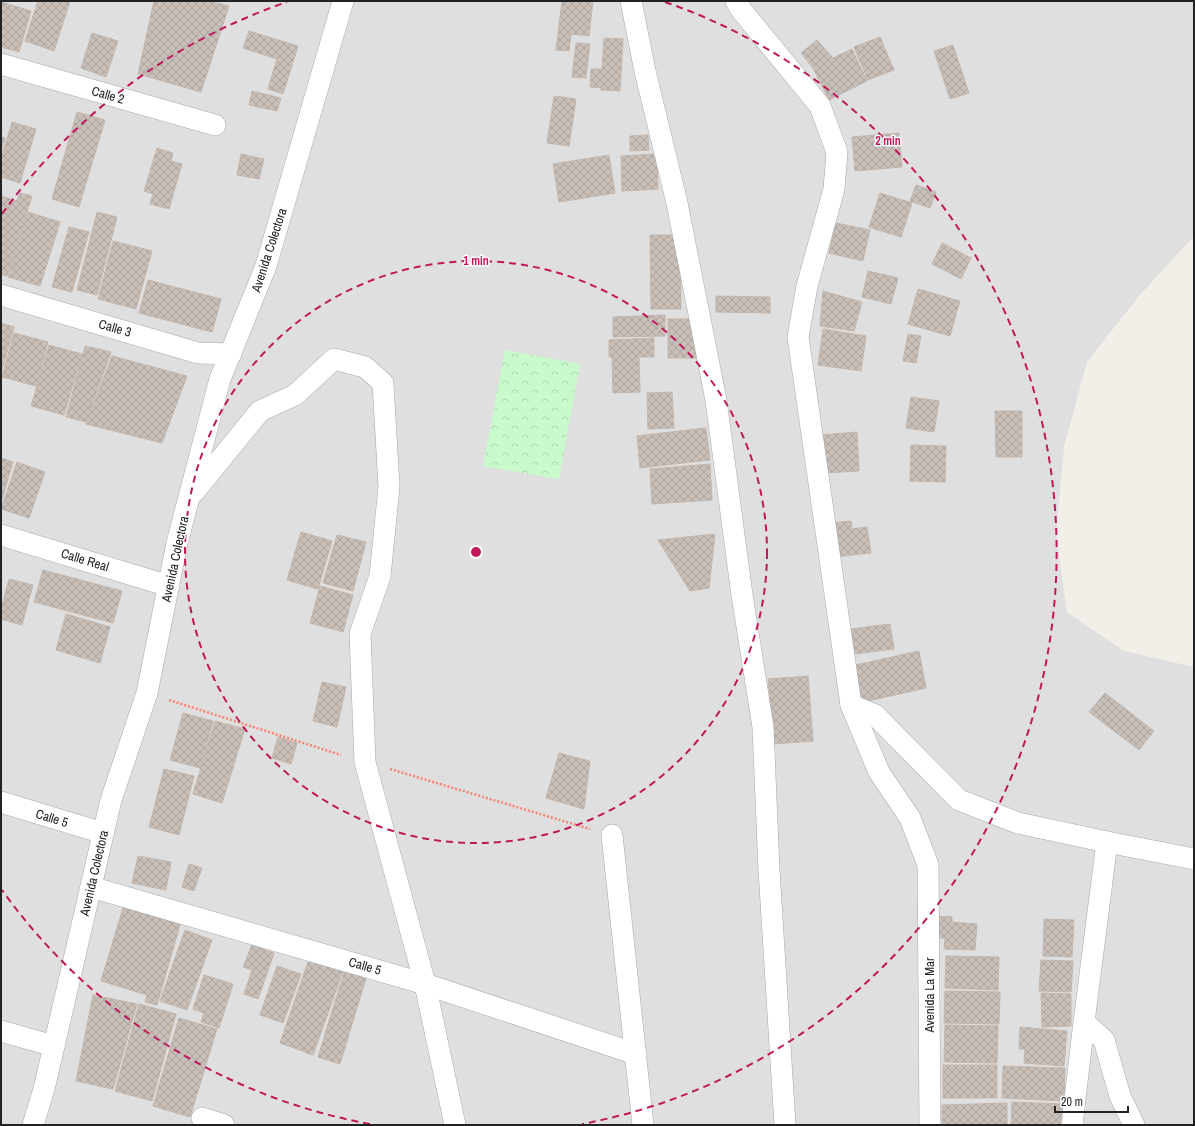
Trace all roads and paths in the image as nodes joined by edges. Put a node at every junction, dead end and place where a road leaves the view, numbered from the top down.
1 (343, 1) edge
2 (631, 1) edge
3 (736, 1) edge
4 (1, 64) edge
5 (215, 125) dead end
6 (1, 295) edge
7 (231, 354) junction
8 (185, 515) junction
9 (1, 535) edge
10 (169, 586) junction
11 (851, 705) junction
12 (1, 802) edge
13 (103, 834) junction
14 (612, 835) dead end
15 (1107, 842) junction
16 (1194, 859) edge
17 (91, 887) junction
18 (425, 984) junction
19 (1084, 1022) junction
20 (1, 1031) edge
21 (54, 1046) junction
22 (636, 1054) junction
23 (202, 1118) dead end
24 (33, 1125) edge
25 (224, 1125) edge
26 (455, 1125) edge
27 (643, 1125) edge
28 (785, 1125) edge
29 (930, 1125) edge
30 (1072, 1125) edge
31 (1134, 1125) edge

1 - 7 street, Avenida Colectora
2 - 28 street
3 - 11 street
4 - 5 street, Calle 2
6 - 7 street, Calle 3
7 - 8 street, Avenida Colectora
8 - 10 street, Avenida Colectora
8 - 18 street
9 - 10 street, Calle Real
10 - 13 street, Avenida Colectora
11 - 15 street
11 - 29 street, Avenida La Mar
12 - 13 street, Calle 5
13 - 17 street, Avenida Colectora
14 - 22 street
15 - 16 street
15 - 19 street
17 - 18 street, Calle 5
17 - 21 street, Avenida Colectora
18 - 22 street, Calle 5
18 - 26 street
19 - 30 street
19 - 31 street
20 - 21 street
21 - 24 street, Avenida Colectora
22 - 27 street
23 - 25 street

